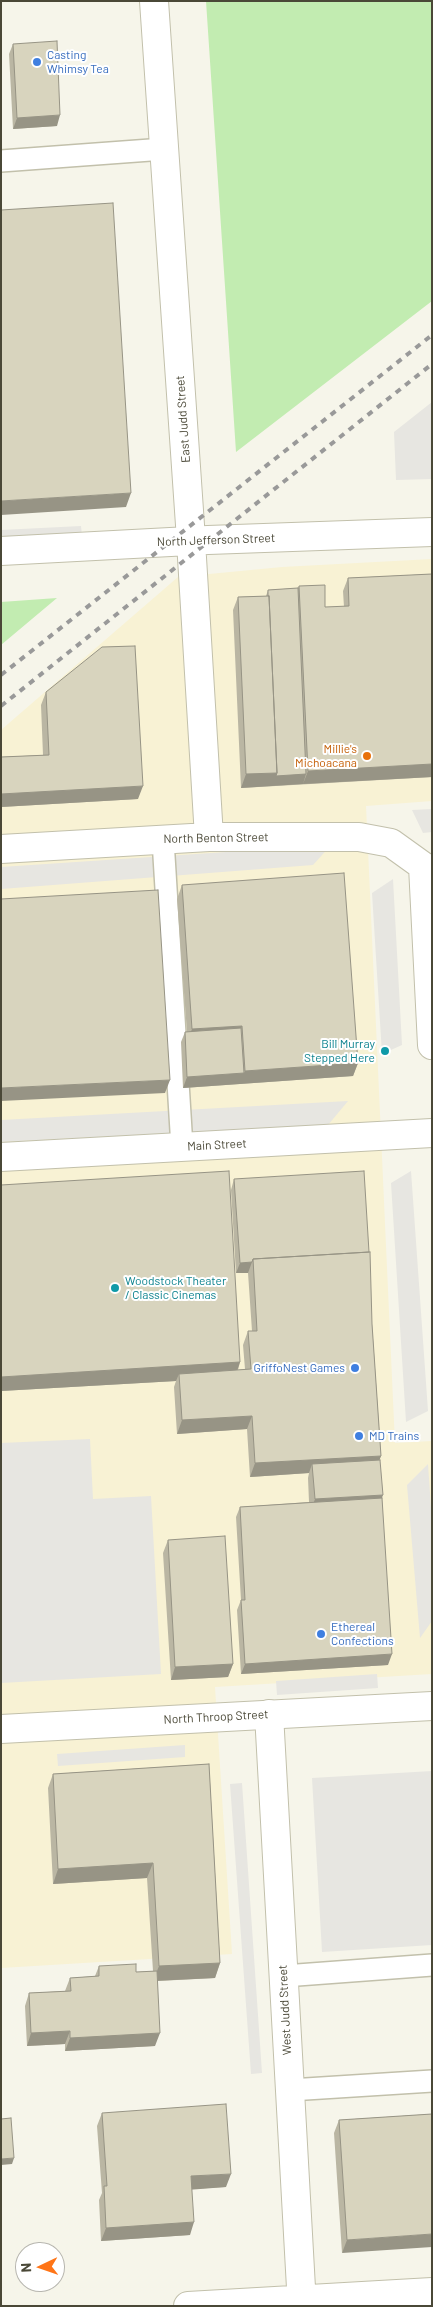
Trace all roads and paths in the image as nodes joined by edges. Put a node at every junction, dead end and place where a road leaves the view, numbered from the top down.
1 (154, 1) edge
2 (164, 149) junction
3 (1, 162) edge
4 (432, 532) edge
5 (191, 541) junction
6 (1, 551) edge
7 (209, 837) junction
8 (162, 840) junction
9 (1, 849) edge
10 (428, 866) edge
11 (432, 1045) edge
12 (432, 1133) edge
13 (182, 1147) junction
14 (1, 1157) edge
15 (432, 1706) edge
16 (269, 1714) junction
17 (1, 1729) edge
18 (432, 1965) edge
19 (284, 1976) junction
20 (432, 2082) edge
21 (290, 2090) junction
22 (432, 2292) edge
23 (302, 2303) edge
24 (188, 2306) edge

1 - 2 street, East Judd Street
2 - 3 lane
2 - 5 street, East Judd Street
4 - 5 street, North Jefferson Street
5 - 6 street, North Jefferson Street
5 - 7 street, East Judd Street
7 - 8 street, North Benton Street
7 - 10 street, North Benton Street
8 - 9 street, North Benton Street
8 - 13 lane
10 - 11 street
12 - 13 street, Main Street
13 - 14 street, Main Street
15 - 16 street, North Throop Street
16 - 17 street, North Throop Street
16 - 19 street, West Judd Street
18 - 19 lane
19 - 21 street, West Judd Street
20 - 21 lane
21 - 23 street, West Judd Street
22 - 23 street
23 - 24 street

